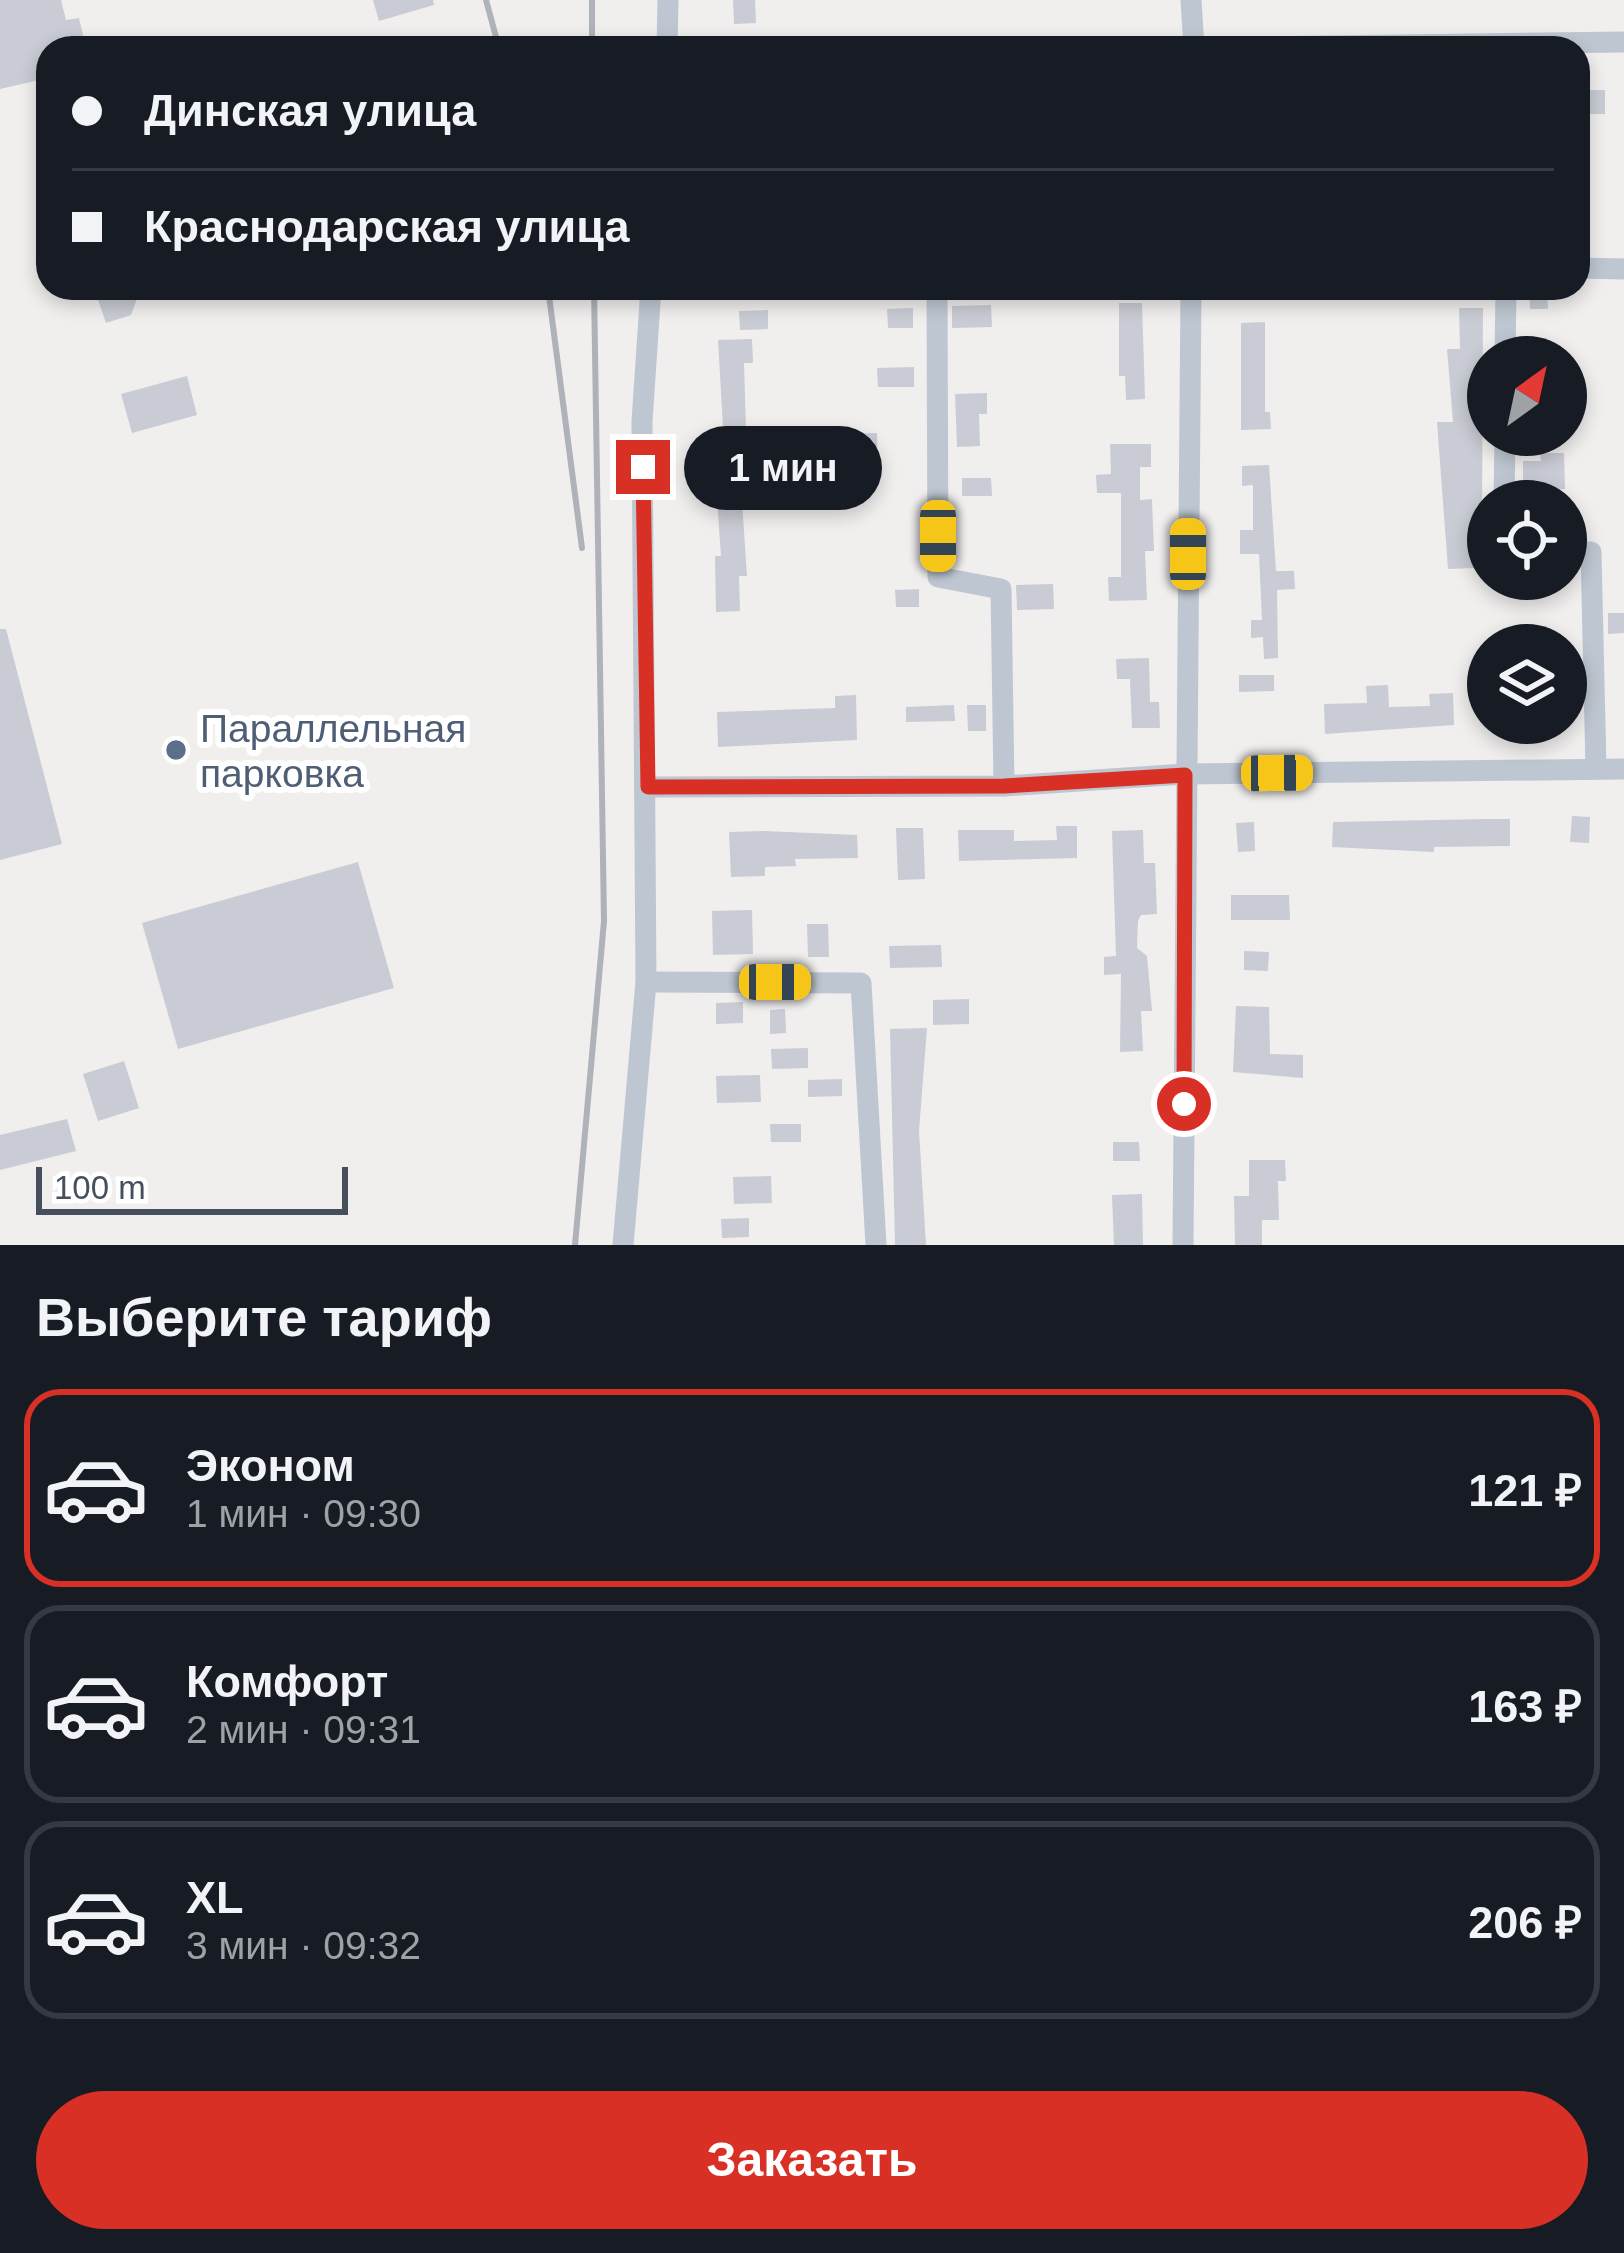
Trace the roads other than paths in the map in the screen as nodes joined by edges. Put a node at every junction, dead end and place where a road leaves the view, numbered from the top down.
1 (668, 0) edge
2 (1191, 0) edge
3 (667, 36) edge
4 (1192, 36) edge
5 (1590, 42) edge
6 (1624, 42) edge
7 (1590, 268) edge
8 (1624, 269) edge
9 (650, 300) edge
10 (937, 300) edge
11 (1191, 300) edge
12 (1506, 300) edge
13 (1505, 336) edge
14 (1587, 552) edge
15 (1596, 769) junction
16 (1624, 769) edge
17 (1185, 775) junction
18 (1004, 786) junction
19 (648, 787) junction
20 (646, 982) junction
21 (623, 1245) edge
22 (876, 1245) edge
23 (1183, 1245) edge

1 - 3 street
2 - 4 street
5 - 6 street
7 - 8 street
9 - 19 street
10 - 18 street
11 - 17 street
12 - 13 street
14 - 15 street
15 - 16 street
15 - 17 street
17 - 18 street
17 - 23 street
18 - 19 street
19 - 20 street
20 - 21 street
20 - 22 street

